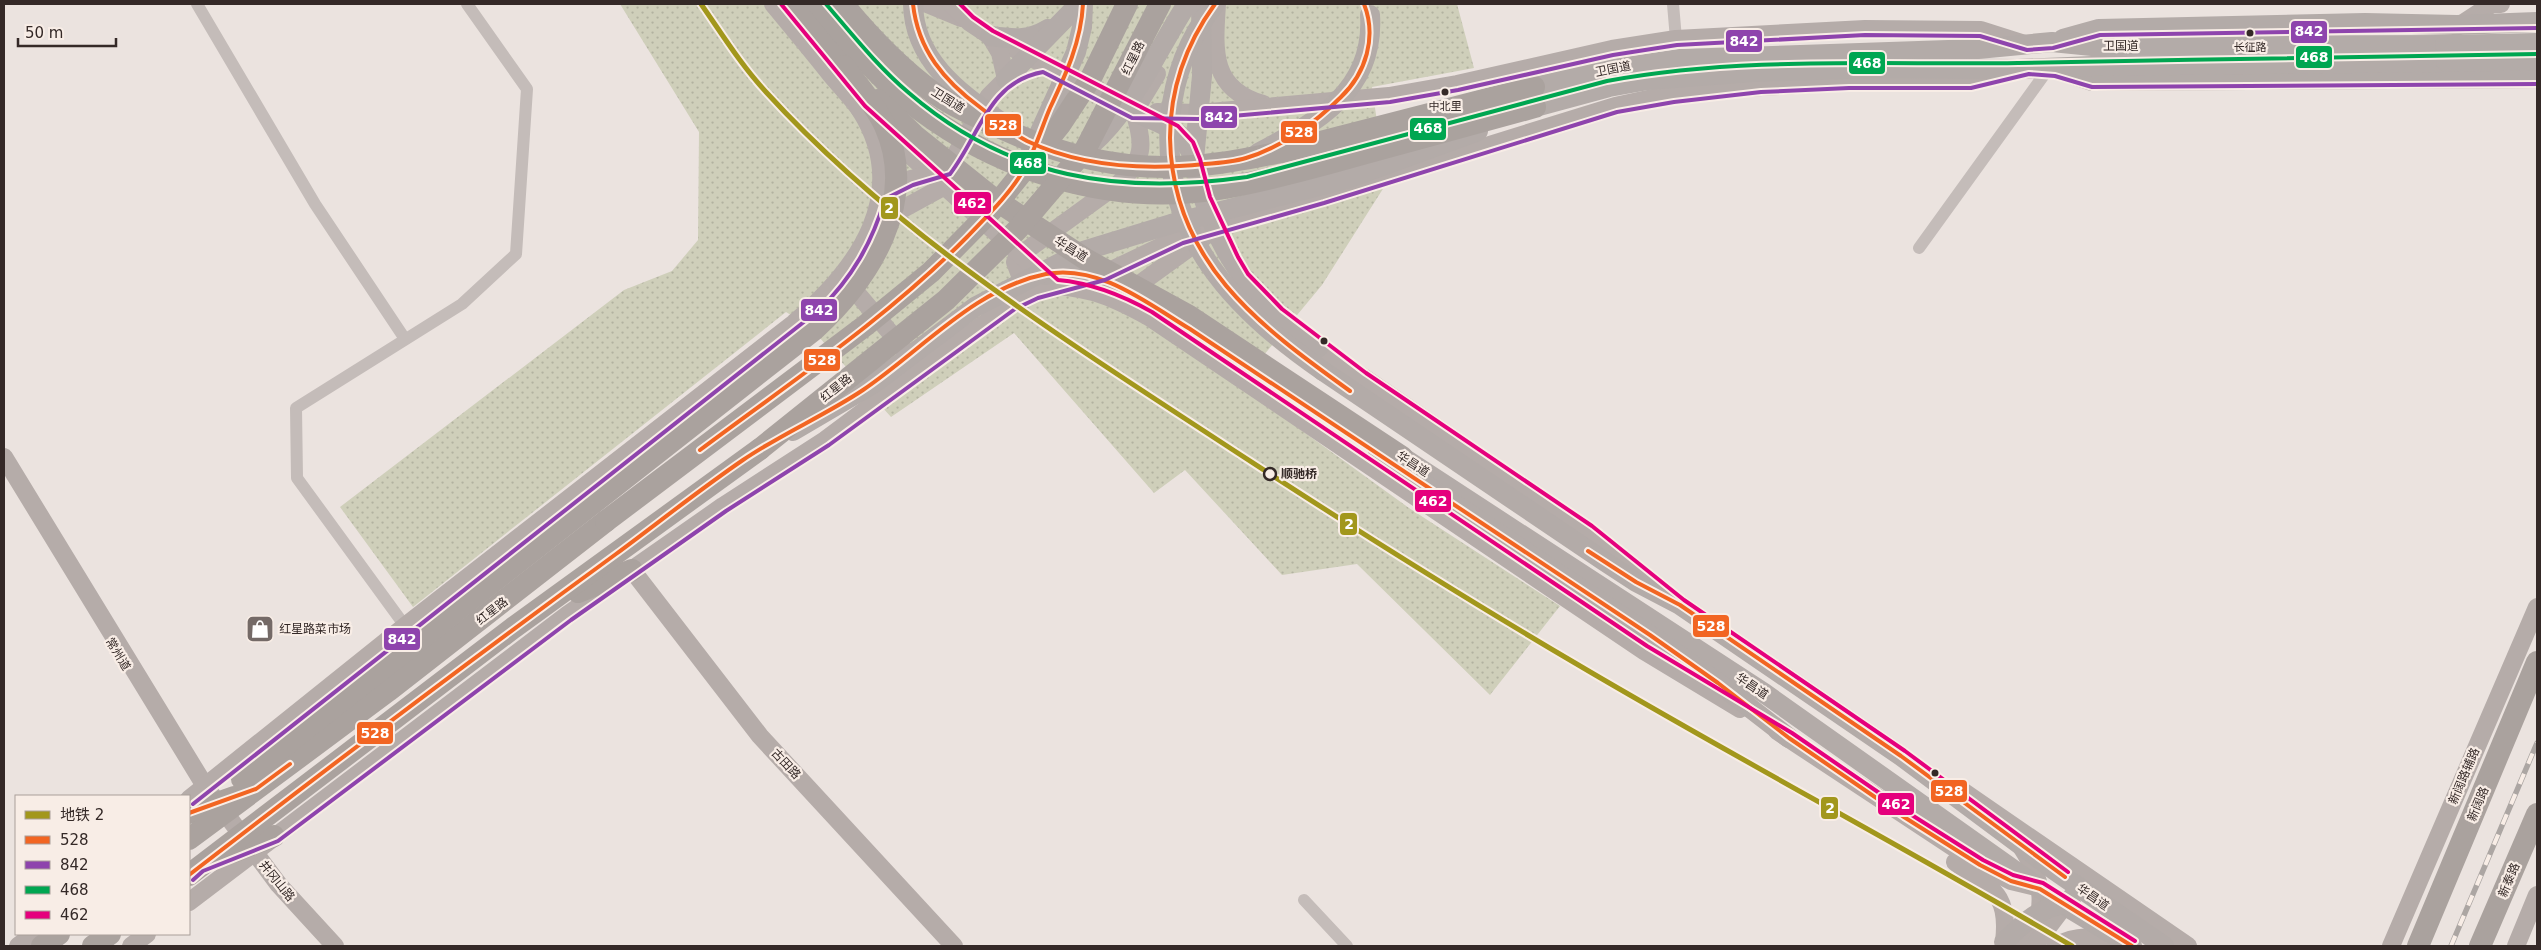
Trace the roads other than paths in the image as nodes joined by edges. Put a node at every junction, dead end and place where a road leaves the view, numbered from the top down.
1 (197, 4) edge
2 (467, 4) edge
3 (773, 4) edge
4 (795, 4) edge
5 (818, 4) edge
6 (843, 4) edge
7 (913, 4) edge
8 (927, 4) edge
9 (951, 4) edge
10 (1079, 4) edge
11 (1083, 4) edge
12 (1127, 4) edge
13 (1160, 4) edge
14 (1187, 4) edge
15 (1196, 4) edge
16 (1201, 4) edge
17 (1216, 4) edge
18 (1673, 4) edge
19 (2502, 4) edge
20 (1367, 8) edge
21 (968, 22) junction
22 (1059, 22) junction
23 (2537, 22) edge
24 (2457, 25) junction
25 (990, 36) junction
26 (1676, 39) junction
27 (2052, 42) junction
28 (2537, 43) edge
29 (2027, 44) junction
30 (2445, 54) junction
31 (2092, 56) junction
32 (1978, 58) junction
33 (1207, 59) junction
34 (2537, 60) edge
35 (1036, 61) junction
36 (844, 66) junction
37 (2053, 68) junction
38 (2018, 69) junction
39 (2537, 78) edge
40 (1006, 79) junction
41 (2458, 80) junction
42 (1389, 96) junction
43 (1535, 97) junction
44 (1266, 105) junction
45 (860, 110) junction
46 (1134, 112) junction
47 (1198, 113) junction
48 (1026, 140) junction
49 (1085, 150) junction
50 (1248, 158) junction
51 (1194, 161) junction
52 (1407, 171) junction
53 (938, 172) junction
54 (1020, 178) junction
55 (943, 187) junction
56 (880, 195) junction
57 (874, 220) junction
58 (1215, 229) junction
59 (1919, 248) dead end
60 (1020, 255) junction
61 (843, 276) junction
62 (1028, 278) junction
63 (1055, 286) junction
64 (1118, 300) junction
65 (998, 312) junction
66 (405, 339) junction
67 (1319, 347) joint
68 (920, 369) junction
69 (760, 449) junction
70 (4, 457) edge
71 (1402, 457) joint
72 (4, 466) edge
73 (632, 570) junction
74 (1680, 605) junction
75 (543, 606) junction
76 (2537, 607) edge
77 (405, 626) junction
78 (2537, 662) edge
79 (1789, 738) junction
80 (1901, 756) junction
81 (249, 784) junction
82 (207, 803) edge
83 (2537, 814) edge
84 (1904, 817) junction
85 (274, 836) joint
86 (190, 837) edge
87 (246, 846) junction
88 (2022, 847) junction
89 (2057, 864) junction
90 (194, 870) edge
91 (2082, 881) junction
92 (2040, 888) junction
93 (2537, 895) edge
94 (1304, 900) dead end
95 (190, 901) edge
96 (2064, 904) junction
97 (2112, 910) junction
98 (2039, 911) junction
99 (33, 935) edge
100 (47, 935) edge
101 (57, 935) edge
102 (109, 935) edge
103 (147, 935) edge
104 (2002, 944) edge
105 (2129, 944) edge
106 (18, 946) edge
107 (40, 946) edge
108 (94, 946) edge
109 (131, 946) edge
110 (326, 946) edge
111 (335, 946) edge
112 (954, 946) edge
113 (1347, 946) edge
114 (2023, 946) edge
115 (2034, 946) edge
116 (2055, 946) edge
117 (2164, 946) edge
118 (2188, 946) edge
119 (2392, 946) edge
120 (2418, 946) edge
121 (2480, 946) edge
122 (2516, 946) edge

1 - 66 street
2 - 66 street
3 - 45 street
4 - 36 highway
5 - 43 highway, 卫国道, bridge
6 - 48 highway, 卫国道, bridge
7 - 48 main road, bridge
8 - 21 street
9 - 21 street
10 - 22 main road
11 - 54 main road, bridge
12 - 54 highway, 红星路, bridge
13 - 49 highway, 红星路, bridge
14 - 49 main road, bridge
15 - 46 street
16 - 33 main road
17 - 33 street
17 - 74 main road, 华昌道, bridge
18 - 26 street
19 - 24 street
20 - 50 main road, bridge
21 - 25 street
22 - 25 main road
22 - 35 main road
23 - 24 main road
24 - 27 main road
24 - 41 street
25 - 35 street
25 - 40 street
26 - 29 street
26 - 42 street
27 - 29 main road, 卫国道
27 - 31 main road, 卫国道
28 - 30 main road, bridge
29 - 32 main road, 卫国道
30 - 31 main road, 卫国道
30 - 34 main road, bridge
31 - 37 main road, 卫国道
32 - 38 main road, 卫国道
32 - 43 main road, 卫国道
33 - 44 street
33 - 47 main road
35 - 40 main road
35 - 46 street
36 - 71 highway, 华昌道, bridge
36 - 81 highway, bridge
37 - 38 main road, 卫国道
37 - 41 main road
37 - 59 street
38 - 52 street
39 - 41 main road
40 - 53 street
42 - 44 street
42 - 52 street
43 - 50 highway, 卫国道, bridge
43 - 62 main road, bridge
44 - 47 street
45 - 53 street
45 - 56 street
46 - 47 street
46 - 51 main road
46 - 60 street
47 - 51 main road
48 - 50 highway, 卫国道, bridge
49 - 69 highway, 红星路, bridge
51 - 58 main road
52 - 58 street
53 - 55 street
53 - 56 street
54 - 81 highway, 红星路, bridge
55 - 57 street
55 - 60 street
56 - 57 street
57 - 61 street
58 - 63 street
58 - 64 street
58 - 67 main road
60 - 63 street
60 - 65 street
61 - 68 street
61 - 77 street
62 - 69 main road, bridge
62 - 79 main road, 华昌道, bridge
63 - 64 street, 华昌道
63 - 65 street
64 - 79 street, 华昌道
65 - 68 street
66 - 77 street
67 - 74 street, 华昌道
68 - 73 street
69 - 75 highway, 红星路
70 - 82 street, 常州道
71 - 92 main road, 华昌道
72 - 82 street, 常州道
73 - 75 highway
73 - 85 street
73 - 112 street, 古田路
74 - 80 main road, 华昌道
75 - 87 highway, 红星路
76 - 119 street, 新阔路辅路
77 - 82 street
78 - 120 highway, 新阔路
79 - 84 street, 华昌道
80 - 88 main road, 华昌道
80 - 89 street
81 - 82 highway
82 - 86 highway
82 - 87 street, 常州道
83 - 121 highway, 新泰路
84 - 92 street, 华昌道
84 - 104 street
85 - 87 highway
87 - 90 highway, 红星路
87 - 95 street
87 - 110 street, 井冈山路
87 - 111 street, 井冈山路
88 - 89 main road, 华昌道
88 - 92 street
89 - 91 main road, 华昌道
89 - 92 street
91 - 96 street
91 - 97 main road, 华昌道
91 - 118 street
92 - 96 main road, 华昌道
92 - 98 street
92 - 104 street
93 - 122 street
94 - 113 street
96 - 97 main road
96 - 98 main road
96 - 105 main road, 华昌道
96 - 115 street
97 - 117 main road, 华昌道
98 - 104 main road
98 - 114 street
99 - 106 street
100 - 107 street
101 - 107 highway
102 - 108 highway
103 - 109 street
105 - 116 street

